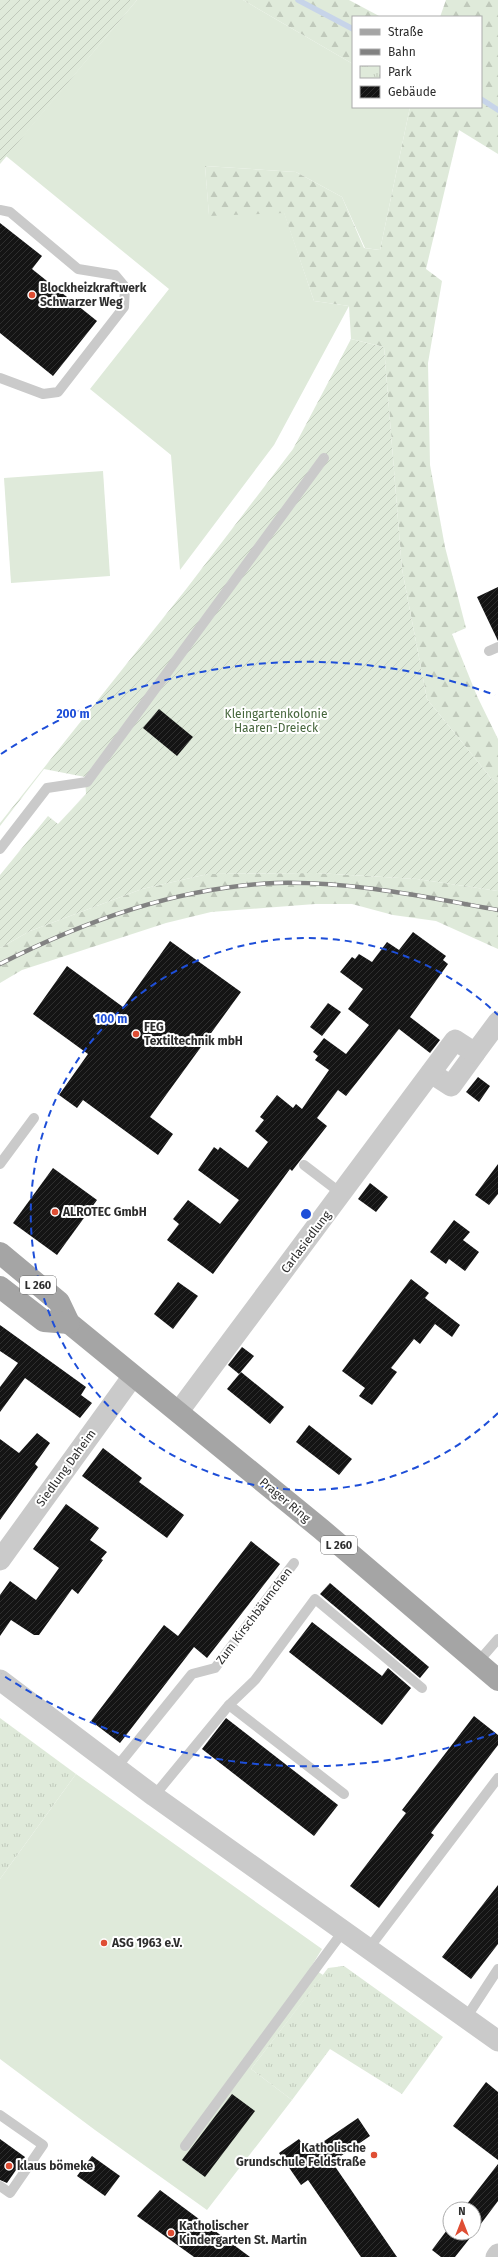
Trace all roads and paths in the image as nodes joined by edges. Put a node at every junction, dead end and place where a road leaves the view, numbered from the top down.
1 (0, 210) edge
2 (0, 378) edge
3 (324, 458) dead end
4 (0, 849) edge
5 (498, 1022) edge
6 (34, 1118) dead end
7 (0, 1164) edge
8 (304, 1165) dead end
9 (342, 1194) junction
10 (0, 1253) edge
11 (0, 1287) edge
12 (69, 1323) junction
13 (133, 1376) junction
14 (179, 1411) junction
15 (0, 1560) edge
16 (294, 1563) dead end
17 (498, 1639) edge
18 (478, 1662) junction
19 (0, 1680) edge
20 (498, 1680) edge
21 (422, 1688) dead end
22 (229, 1705) junction
23 (116, 1768) junction
24 (497, 1779) edge
25 (344, 1794) dead end
26 (154, 1796) junction
27 (344, 1930) junction
28 (369, 1948) junction
29 (498, 1969) edge
30 (466, 2018) junction
31 (498, 2041) edge
32 (0, 2115) edge
33 (185, 2146) dead end
34 (0, 2186) edge
35 (498, 2254) edge
36 (496, 2257) edge

1 - 2 lane
3 - 4 lane
5 - 9 street, Carlasiedlung
6 - 7 lane
8 - 9 lane
9 - 14 street, Carlasiedlung
10 - 12 main road, Prager Ring / L 260
11 - 12 main road, L 260
12 - 13 main road, Prager Ring / L 260
13 - 14 main road, Prager Ring / L 260
13 - 15 street, Siedlung Daheim
14 - 18 main road, Prager Ring / L 260
16 - 23 lane, Zum Kirschbäumchen
17 - 18 lane
18 - 20 main road, Prager Ring / L 260
19 - 23 street
21 - 22 lane
22 - 25 lane
22 - 26 lane
23 - 26 street
24 - 28 lane
26 - 27 street
27 - 28 street
27 - 33 lane
28 - 30 street
29 - 30 lane
30 - 31 street
32 - 34 lane
35 - 36 street

